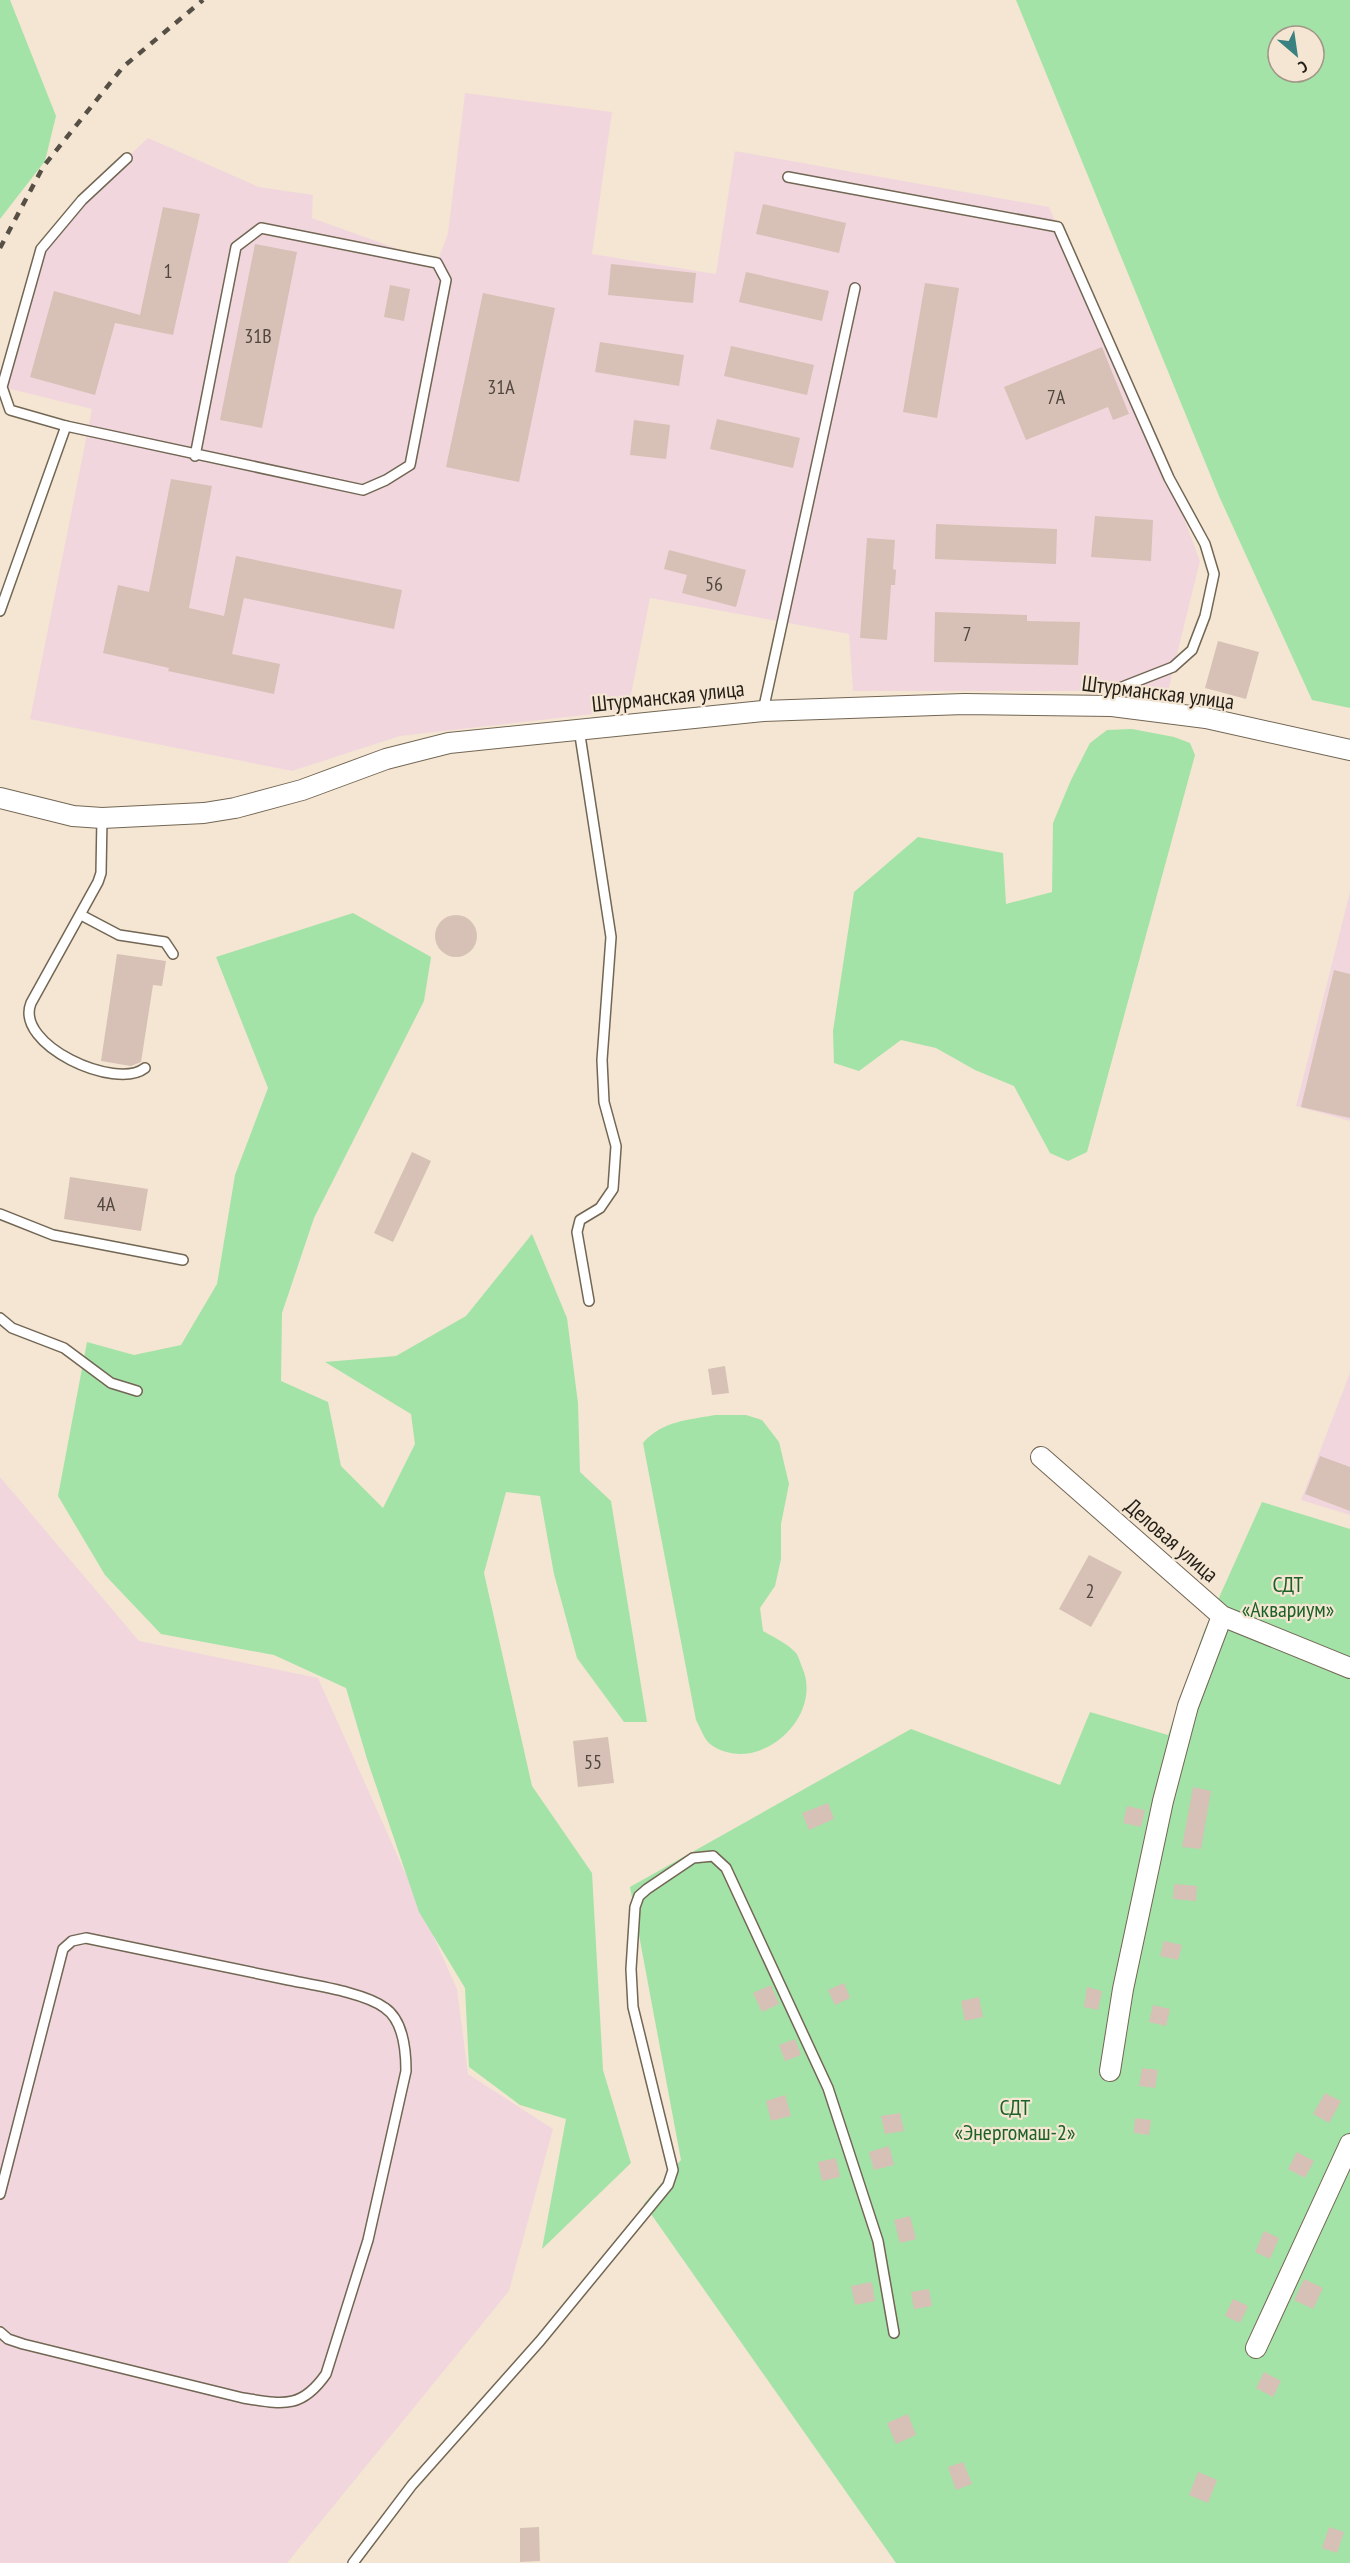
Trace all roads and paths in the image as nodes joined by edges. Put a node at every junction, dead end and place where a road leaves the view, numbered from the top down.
1 (127, 158) dead end
2 (788, 177) dead end
3 (855, 288) dead end
4 (66, 426) junction
5 (195, 456) junction
6 (0, 611) edge
7 (1112, 706) junction
8 (762, 711) junction
9 (579, 729) junction
10 (1350, 750) edge
11 (0, 798) edge
12 (102, 818) junction
13 (81, 915) junction
14 (173, 954) dead end
15 (145, 1068) dead end
16 (0, 1214) edge
17 (183, 1260) dead end
18 (589, 1301) dead end
19 (0, 1318) edge
20 (136, 1391) dead end
21 (1041, 1457) dead end
22 (1222, 1616) junction
23 (1350, 1668) edge
24 (1110, 2071) dead end
25 (1350, 2144) edge
26 (0, 2194) edge
27 (0, 2332) edge
28 (894, 2333) dead end
29 (1256, 2348) dead end
30 (353, 2563) edge

1 - 4 lane
2 - 7 lane
3 - 8 lane
4 - 5 lane
4 - 6 lane
5 - 5 lane
7 - 8 street, Штурманская улица
7 - 10 street, Штурманская улица
8 - 9 street, Штурманская улица
9 - 12 street, Штурманская улица
9 - 18 lane
11 - 12 street, Штурманская улица
12 - 13 lane
13 - 14 lane
13 - 15 lane
16 - 17 lane
19 - 20 lane
21 - 22 street, Деловая улица
22 - 23 street, Деловая улица
22 - 24 street
25 - 29 street
26 - 27 lane
28 - 30 lane

